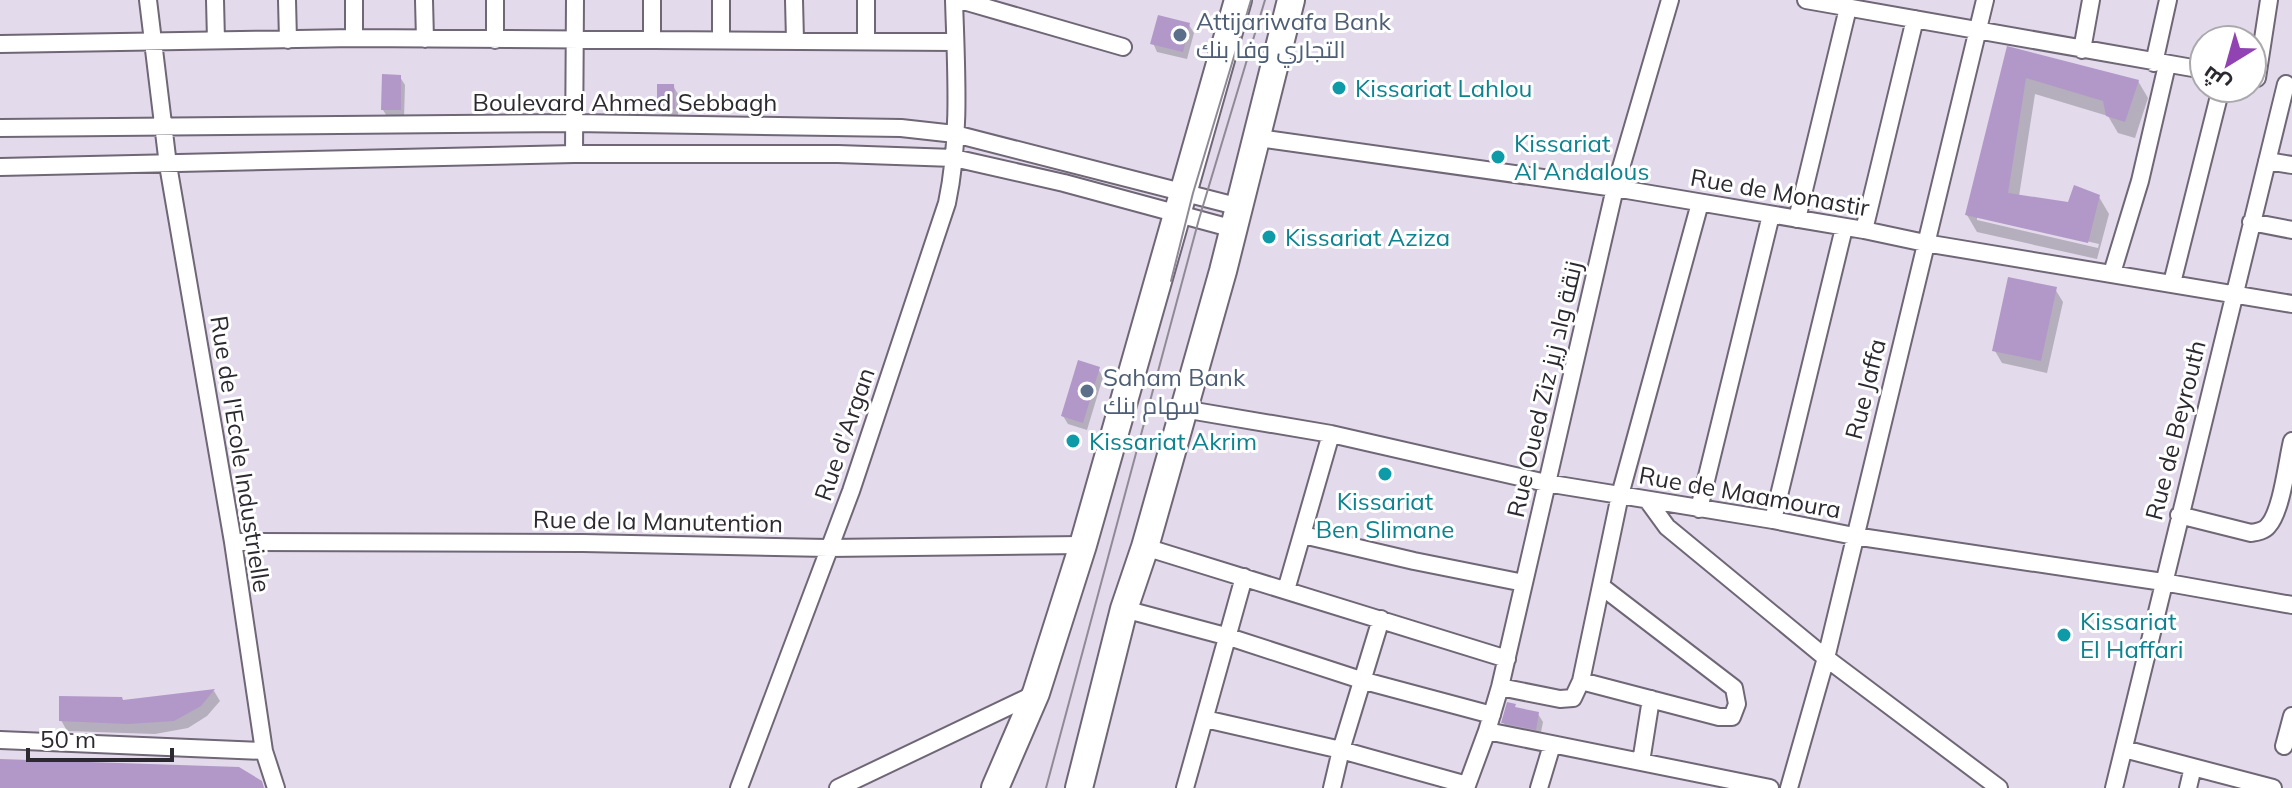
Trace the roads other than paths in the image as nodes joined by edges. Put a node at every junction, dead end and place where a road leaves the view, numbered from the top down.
1 (148, 0) edge
2 (215, 0) edge
3 (287, 0) edge
4 (354, 0) edge
5 (424, 0) edge
6 (495, 0) edge
7 (575, 0) edge
8 (652, 0) edge
9 (721, 0) edge
10 (794, 0) edge
11 (866, 0) edge
12 (957, 0) edge
13 (1238, 0) edge
14 (1291, 0) edge
15 (1670, 0) edge
16 (1806, 0) edge
17 (1985, 0) edge
18 (2091, 0) edge
19 (2168, 0) edge
20 (2269, 0) edge
21 (983, 4) edge
22 (1848, 8) junction
23 (1915, 19) junction
24 (2264, 24) edge
25 (1978, 30) junction
26 (354, 38) junction
27 (425, 39) junction
28 (652, 39) junction
29 (721, 39) junction
30 (216, 40) junction
31 (288, 40) junction
32 (495, 40) junction
33 (575, 40) junction
34 (795, 40) junction
35 (154, 41) junction
36 (866, 41) junction
37 (955, 42) junction
38 (0, 44) edge
39 (1123, 47) dead end
40 (2082, 50) junction
41 (2160, 64) junction
42 (2188, 68) edge
43 (2268, 81) edge
44 (2289, 85) edge
45 (2217, 104) edge
46 (574, 123) junction
47 (430, 125) junction
48 (644, 125) junction
49 (165, 127) junction
50 (0, 128) edge
51 (955, 134) junction
52 (1258, 138) junction
53 (574, 154) junction
54 (644, 154) junction
55 (430, 156) junction
56 (954, 158) junction
57 (2267, 161) junction
58 (1069, 162) junction
59 (168, 165) junction
60 (2292, 165) edge
61 (0, 167) edge
62 (1064, 183) junction
63 (1615, 188) junction
64 (1180, 201) junction
65 (1700, 203) junction
66 (1771, 215) junction
67 (1237, 218) junction
68 (1797, 219) junction
69 (2251, 222) junction
70 (1844, 228) junction
71 (1864, 230) junction
72 (2292, 230) edge
73 (1925, 243) junction
74 (2112, 273) junction
75 (2172, 283) junction
76 (2233, 294) junction
77 (2292, 304) edge
78 (1183, 409) junction
79 (1331, 434) junction
80 (2292, 441) edge
81 (1546, 483) junction
82 (1620, 495) junction
83 (1648, 501) junction
84 (1699, 509) junction
85 (2179, 515) junction
86 (1773, 520) junction
87 (1303, 535) junction
88 (1854, 536) junction
89 (233, 542) junction
90 (1083, 545) junction
91 (1145, 547) junction
92 (828, 548) junction
93 (1244, 577) junction
94 (2163, 582) junction
95 (1524, 583) junction
96 (1601, 586) junction
97 (1286, 590) junction
98 (2292, 605) edge
99 (1124, 609) junction
100 (1381, 619) junction
101 (1229, 637) junction
102 (1826, 658) junction
103 (1507, 659) junction
104 (1361, 680) junction
105 (1581, 681) junction
106 (1500, 687) junction
107 (1036, 693) junction
108 (1651, 699) junction
109 (2292, 716) edge
110 (1205, 719) junction
111 (1490, 723) junction
112 (0, 740) edge
113 (1552, 745) junction
114 (2284, 746) dead end
115 (2124, 749) junction
116 (1341, 750) junction
117 (264, 751) junction
118 (1641, 762) junction
119 (2193, 767) junction
120 (1723, 783) edge
121 (1467, 786) edge
122 (2264, 787) edge
123 (276, 788) edge
124 (739, 788) edge
125 (838, 788) edge
126 (995, 788) edge
127 (1079, 788) edge
128 (1185, 788) edge
129 (1332, 788) edge
130 (1539, 788) edge
131 (1770, 788) edge
132 (1789, 788) edge
133 (1999, 788) edge
134 (2114, 788) edge
135 (2188, 788) edge

1 - 35 street, Rue de l'Ecole Industrielle
2 - 30 street
3 - 31 street
4 - 26 street
5 - 27 street
6 - 32 street
7 - 33 street
8 - 28 street
9 - 29 street
10 - 34 street
11 - 36 street
12 - 21 street
12 - 37 street, Rue d'Argan
13 - 64 main road
14 - 52 main road
15 - 63 street, Rue Oued Ziz زنقة واد زيز
16 - 22 street
17 - 25 street, Rue Jaffa
18 - 40 street
19 - 41 street
20 - 24 street
21 - 39 street
22 - 23 street
22 - 68 street
23 - 25 street
23 - 71 street
25 - 40 street
25 - 73 street, Rue Jaffa
26 - 27 street
26 - 31 street
27 - 32 street
28 - 29 street
28 - 33 street
29 - 34 street
30 - 31 street
30 - 35 street
32 - 33 street
33 - 46 street
34 - 36 street
35 - 38 street
35 - 49 street, Rue de l'Ecole Industrielle
36 - 37 street
37 - 51 street, Rue d'Argan
40 - 41 street
41 - 42 street
41 - 74 street
43 - 44 street
44 - 57 street, Rue de Beyrouth
45 - 75 street
46 - 47 street, Boulevard Ahmed Sebbagh
46 - 48 street, Boulevard Ahmed Sebbagh
46 - 53 street
47 - 49 street, Boulevard Ahmed Sebbagh
47 - 55 street
48 - 51 street, Boulevard Ahmed Sebbagh
48 - 54 street
49 - 50 street, Boulevard Ahmed Sebbagh
49 - 59 street, Rue de l'Ecole Industrielle
51 - 56 street, Rue d'Argan
51 - 58 street, Boulevard Ahmed Sebbagh
52 - 63 street, Rue de Monastir
52 - 67 main road
53 - 54 street, Boulevard Ahmed Sebbagh
53 - 55 street, Boulevard Ahmed Sebbagh
54 - 56 street, Boulevard Ahmed Sebbagh
55 - 59 street, Boulevard Ahmed Sebbagh
56 - 62 street, Boulevard Ahmed Sebbagh
56 - 92 street, Rue d'Argan
57 - 60 street
57 - 69 street, Rue de Beyrouth
58 - 62 street
58 - 64 street, Boulevard Ahmed Sebbagh
59 - 61 street, Boulevard Ahmed Sebbagh
59 - 89 street, Rue de l'Ecole Industrielle
62 - 64 street, Boulevard Ahmed Sebbagh
63 - 65 street, Rue de Monastir
63 - 81 street, Rue Oued Ziz زنقة واد زيز
64 - 67 street, Boulevard Ahmed Sebbagh
64 - 67 street, Boulevard Ahmed Sebbagh
64 - 90 main road
65 - 66 street, Rue de Monastir
65 - 82 street
66 - 68 street, Rue de Monastir
66 - 84 street
67 - 78 main road
68 - 70 street, Rue de Monastir
69 - 72 street
69 - 76 street, Rue de Beyrouth
70 - 71 street, Rue de Monastir
70 - 86 street
71 - 73 street, Rue de Monastir
73 - 74 street, Rue de Monastir
73 - 88 street, Rue Jaffa
74 - 75 street, Rue de Monastir
75 - 76 street, Rue de Monastir
76 - 77 street, Rue de Monastir
76 - 85 street, Rue de Beyrouth
78 - 79 street, Rue de Maamoura
78 - 91 main road
79 - 81 street, Rue de Maamoura
79 - 87 street
80 - 85 street
81 - 82 street, Rue de Maamoura
81 - 95 street, Rue Oued Ziz زنقة واد زيز
82 - 83 street, Rue de Maamoura
82 - 96 street
83 - 84 street, Rue de Maamoura
83 - 102 street
84 - 86 street, Rue de Maamoura
85 - 94 street, Rue de Beyrouth
86 - 88 street, Rue de Maamoura
87 - 95 street
87 - 97 street
88 - 94 street, Rue de Maamoura
88 - 102 street, Rue Jaffa
89 - 92 street, Rue de la Manutention
89 - 117 street, Rue de l'Ecole Industrielle
90 - 92 street, Rue de la Manutention
90 - 107 main road
91 - 93 street
91 - 99 main road
92 - 124 street, Rue d'Argan
93 - 97 street
93 - 101 street
94 - 98 street, Rue de Maamoura
94 - 115 street, Rue de Beyrouth
95 - 103 street, Rue Oued Ziz زنقة واد زيز
96 - 105 street
96 - 108 street
97 - 100 street
99 - 101 street
99 - 127 main road
100 - 103 street
100 - 104 street
101 - 104 street
101 - 110 street
102 - 132 street, Rue Jaffa
102 - 133 street
103 - 106 street, Rue Oued Ziz زنقة واد زيز
104 - 111 street
104 - 116 street
105 - 106 street
105 - 108 street
106 - 111 street, Rue Oued Ziz زنقة واد زيز
107 - 125 street
107 - 126 main road
108 - 118 street
109 - 114 street
110 - 116 street
110 - 128 street
111 - 113 street
111 - 121 street, Rue Oued Ziz زنقة واد زيز
112 - 117 street
113 - 118 street
113 - 130 street
115 - 119 street
115 - 134 street, Rue de Beyrouth
116 - 121 street
116 - 129 street
117 - 123 street, Rue de l'Ecole Industrielle
118 - 120 street
119 - 122 street
119 - 135 street
120 - 131 street

